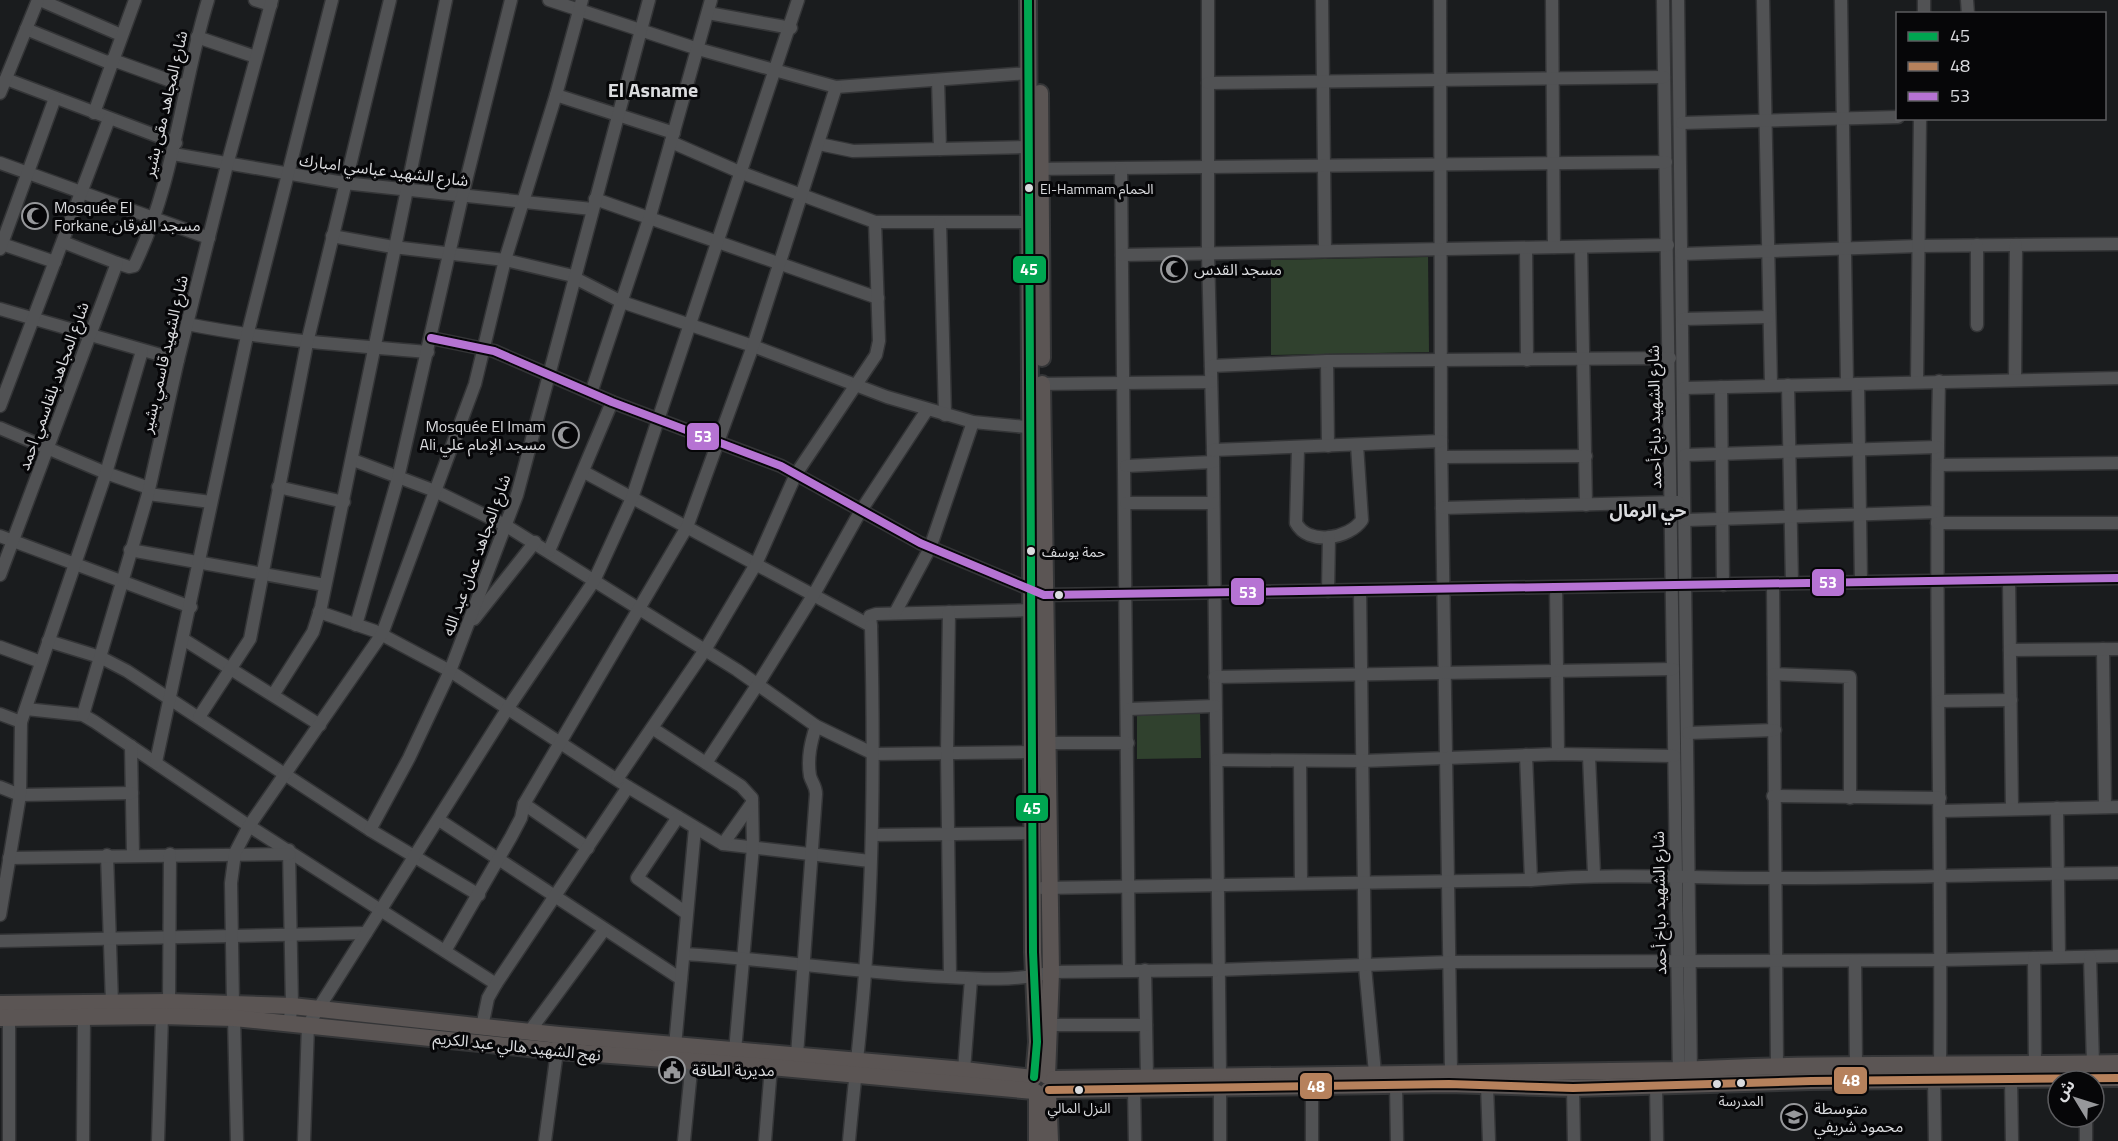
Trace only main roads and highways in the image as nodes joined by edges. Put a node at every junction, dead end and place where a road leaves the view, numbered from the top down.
1 (1028, 0) edge
2 (1038, 0) edge
3 (1035, 169) junction
4 (1036, 384) junction
5 (1039, 593) junction
6 (1038, 746) junction
7 (1041, 888) junction
8 (166, 1009) junction
9 (234, 1011) junction
10 (3, 1013) edge
11 (91, 1013) junction
12 (558, 1043) junction
13 (2118, 1063) edge
14 (855, 1068) junction
15 (2059, 1069) edge
16 (2102, 1069) edge
17 (1937, 1073) junction
18 (1685, 1077) junction
19 (2046, 1077) edge
20 (1220, 1082) junction
21 (1041, 1084) junction
22 (1037, 1141) edge
23 (1050, 1141) edge

1 - 3 main road
2 - 3 main road
3 - 4 main road
3 - 4 main road
4 - 5 main road
5 - 6 main road
5 - 6 main road
6 - 7 main road
6 - 7 main road
7 - 21 main road
7 - 21 main road
8 - 9 main road, نهج الشهيد هالي عبد الكريم
8 - 11 main road, نهج الشهيد هالي عبد الكريم
8 - 11 main road
9 - 12 main road, نهج الشهيد هالي عبد الكريم
9 - 12 main road
10 - 11 main road, نهج الشهيد هالي عبد الكريم
12 - 14 main road, نهج الشهيد هالي عبد الكريم
12 - 14 main road
13 - 16 main road
14 - 21 main road, نهج الشهيد هالي عبد الكريم
14 - 21 main road
15 - 17 main road
17 - 18 main road
17 - 18 main road
17 - 19 main road
18 - 20 main road
18 - 20 main road
20 - 21 main road
20 - 21 main road
21 - 22 main road
21 - 23 main road

